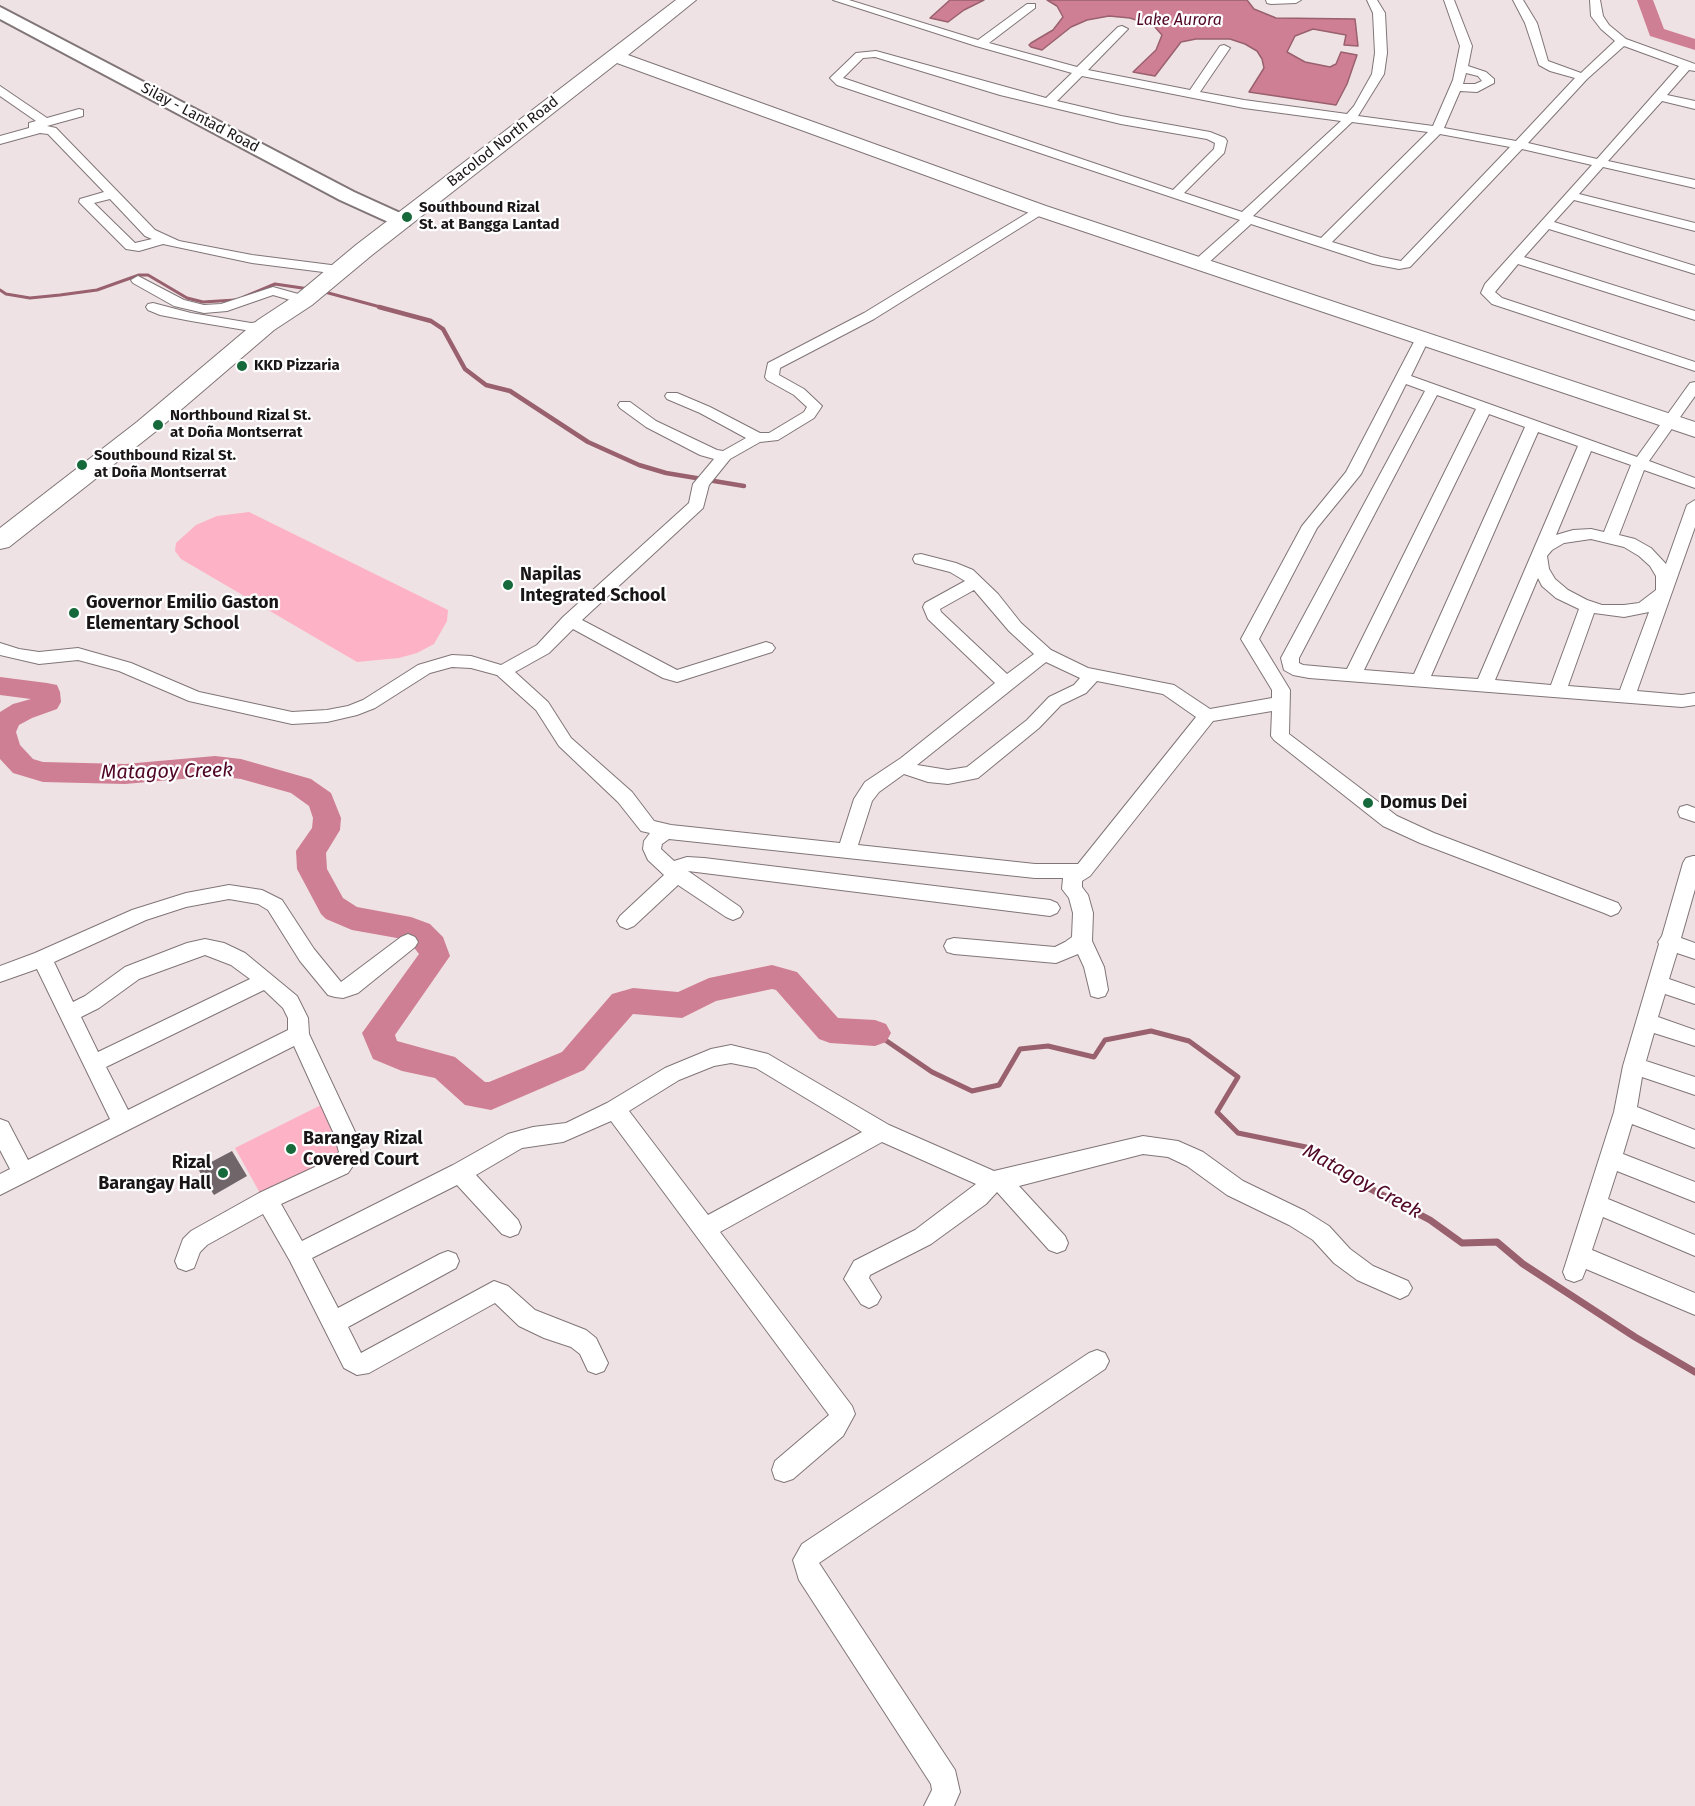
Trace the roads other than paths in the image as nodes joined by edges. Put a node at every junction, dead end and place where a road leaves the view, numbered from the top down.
1 (687, 0) edge
2 (838, 0) edge
3 (1296, 0) edge
4 (1372, 0) edge
5 (1449, 0) edge
6 (1518, 0) edge
7 (1595, 0) edge
8 (1271, 1) edge
9 (859, 3) edge
10 (1031, 6) dead end
11 (0, 12) edge
12 (1122, 29) dead end
13 (1622, 41) junction
14 (980, 44) junction
15 (1224, 48) dead end
16 (614, 56) junction
17 (1691, 67) edge
18 (1461, 68) junction
19 (1082, 72) junction
20 (1583, 78) junction
21 (1455, 87) junction
22 (0, 90) edge
23 (1193, 94) junction
24 (1658, 96) junction
25 (1049, 102) junction
26 (1695, 105) edge
27 (79, 113) dead end
28 (1350, 118) junction
29 (46, 123) junction
30 (1437, 130) junction
31 (0, 138) edge
32 (1520, 145) junction
33 (1600, 162) junction
34 (1695, 166) edge
35 (1690, 182) edge
36 (111, 194) junction
37 (1176, 194) junction
38 (1572, 196) junction
39 (1039, 210) junction
40 (1247, 218) junction
41 (402, 221) junction
42 (1546, 224) junction
43 (1695, 228) edge
44 (164, 239) junction
45 (1323, 243) junction
46 (1515, 259) junction
47 (1200, 263) junction
48 (339, 270) junction
49 (1695, 270) edge
50 (138, 280) dead end
51 (311, 294) junction
52 (153, 307) dead end
53 (1695, 316) edge
54 (266, 326) junction
55 (1422, 339) junction
56 (1695, 367) edge
57 (1401, 376) junction
58 (1695, 386) edge
59 (1433, 389) junction
60 (672, 396) dead end
61 (625, 405) dead end
62 (1485, 406) junction
63 (1670, 422) junction
64 (1534, 424) junction
65 (1695, 430) edge
66 (756, 438) junction
67 (1586, 444) junction
68 (725, 456) junction
69 (1638, 464) junction
70 (1695, 483) edge
71 (1695, 505) edge
72 (1611, 537) junction
73 (0, 541) edge
74 (1539, 556) junction
75 (921, 559) dead end
76 (976, 582) junction
77 (1666, 590) junction
78 (1588, 606) junction
79 (569, 621) junction
80 (766, 648) dead end
81 (0, 649) edge
82 (1045, 654) junction
83 (503, 671) junction
84 (1093, 675) junction
85 (1353, 675) junction
86 (1421, 679) junction
87 (1006, 683) junction
88 (1484, 686) junction
89 (1279, 690) junction
90 (1558, 690) junction
91 (1627, 696) junction
92 (1695, 699) edge
93 (1207, 716) junction
94 (901, 767) junction
95 (666, 831) junction
96 (847, 850) junction
97 (1687, 861) edge
98 (963, 863) junction
99 (1083, 871) junction
100 (673, 872) junction
101 (955, 896) junction
102 (1688, 904) edge
103 (1050, 908) dead end
104 (1611, 908) dead end
105 (733, 912) dead end
106 (627, 921) dead end
107 (1082, 941) junction
108 (408, 942) dead end
109 (1668, 942) junction
110 (954, 946) dead end
111 (1695, 951) edge
112 (42, 959) junction
113 (0, 974) edge
114 (266, 980) junction
115 (1659, 984) junction
116 (1098, 990) dead end
117 (1695, 996) edge
118 (69, 1013) junction
119 (1647, 1022) junction
120 (299, 1034) junction
121 (1695, 1038) edge
122 (93, 1064) junction
123 (1634, 1065) junction
124 (1695, 1086) edge
125 (615, 1109) junction
126 (1624, 1112) junction
127 (123, 1123) junction
128 (0, 1128) edge
129 (881, 1132) junction
130 (1695, 1139) edge
131 (1609, 1158) junction
132 (461, 1172) junction
133 (23, 1173) junction
134 (997, 1181) junction
135 (0, 1185) edge
136 (1695, 1192) edge
137 (267, 1200) junction
138 (1596, 1204) junction
139 (510, 1227) dead end
140 (704, 1229) junction
141 (1057, 1243) dead end
142 (1695, 1246) edge
143 (298, 1254) junction
144 (186, 1261) dead end
145 (448, 1261) dead end
146 (1400, 1288) dead end
147 (869, 1297) dead end
148 (1695, 1304) edge
149 (333, 1323) junction
150 (1097, 1361) dead end
151 (596, 1363) dead end
152 (784, 1470) dead end
153 (938, 1806) edge

1 - 16 main road, Bacolod North Road
2 - 9 street
3 - 8 street
4 - 28 street
5 - 18 street
6 - 20 street
7 - 13 street
9 - 14 street
10 - 14 street
11 - 41 street, Silay - Lantad Road
12 - 19 street
13 - 17 street
13 - 20 street
14 - 19 street
15 - 23 street
16 - 39 main road
16 - 41 main road, Bacolod North Road
17 - 24 street
18 - 21 street
18 - 21 street
19 - 23 street
19 - 25 street
20 - 32 street
21 - 30 street
22 - 29 street
23 - 28 street
24 - 26 street
24 - 33 street
25 - 37 street
25 - 37 street
27 - 29 street
28 - 30 street
28 - 40 street
29 - 31 street
30 - 32 street
30 - 45 street
31 - 36 street
32 - 33 street
32 - 45 street
33 - 35 street
33 - 38 street
34 - 35 street
36 - 44 street
36 - 44 street
37 - 40 street
38 - 42 street
38 - 43 street
39 - 47 main road
39 - 66 street
40 - 45 street
40 - 47 street
41 - 48 main road, Bacolod North Road
42 - 46 street
42 - 49 street
44 - 48 street
46 - 53 street
46 - 56 street
47 - 55 main road
48 - 51 main road, Bacolod North Road
50 - 51 street
51 - 54 main road, Bacolod North Road
52 - 54 street
54 - 73 main road, Bacolod North Road
55 - 57 street
55 - 63 main road
57 - 59 street
57 - 89 street
58 - 63 street
59 - 62 street
59 - 85 street
60 - 66 street
61 - 68 street
62 - 64 street
62 - 85 street
63 - 65 main road
63 - 69 street
64 - 67 street
64 - 86 street
66 - 68 street
67 - 69 street
67 - 74 street
68 - 79 street
69 - 70 street
69 - 72 street
71 - 77 street
72 - 74 street
72 - 77 street
74 - 78 street
74 - 88 street
75 - 76 street
76 - 82 street
76 - 87 street
77 - 78 street
77 - 91 street
78 - 90 street
79 - 80 street
79 - 83 street
81 - 83 street
82 - 84 street
82 - 87 street
83 - 95 street
84 - 93 street
84 - 94 street
85 - 86 street
86 - 88 street
87 - 94 street
88 - 90 street
89 - 93 street
89 - 104 street
90 - 91 street
91 - 92 street
93 - 99 street
94 - 96 street
95 - 96 street
95 - 100 street
96 - 98 street
97 - 102 street
98 - 99 street
98 - 101 street
99 - 107 street
100 - 101 street
100 - 105 street
100 - 106 street
101 - 103 street
102 - 109 street
107 - 110 street
107 - 116 street
108 - 112 street
109 - 111 street
109 - 115 street
112 - 113 street
112 - 118 street
114 - 118 street
114 - 120 street
114 - 122 street
115 - 117 street
115 - 119 street
118 - 122 street
119 - 121 street
119 - 123 street
120 - 127 street
120 - 137 street
122 - 127 street
123 - 124 street
123 - 126 street
125 - 129 street
125 - 132 street
125 - 140 street
126 - 130 street
126 - 131 street
127 - 133 street
128 - 133 street
129 - 134 street
129 - 140 street
131 - 136 street
131 - 138 street
132 - 139 street
132 - 143 street
133 - 135 street
134 - 141 street
134 - 146 street
134 - 147 street
137 - 143 street
137 - 144 street
138 - 142 street
138 - 148 street
140 - 152 street
143 - 149 street
145 - 149 street
149 - 151 street
150 - 153 street

